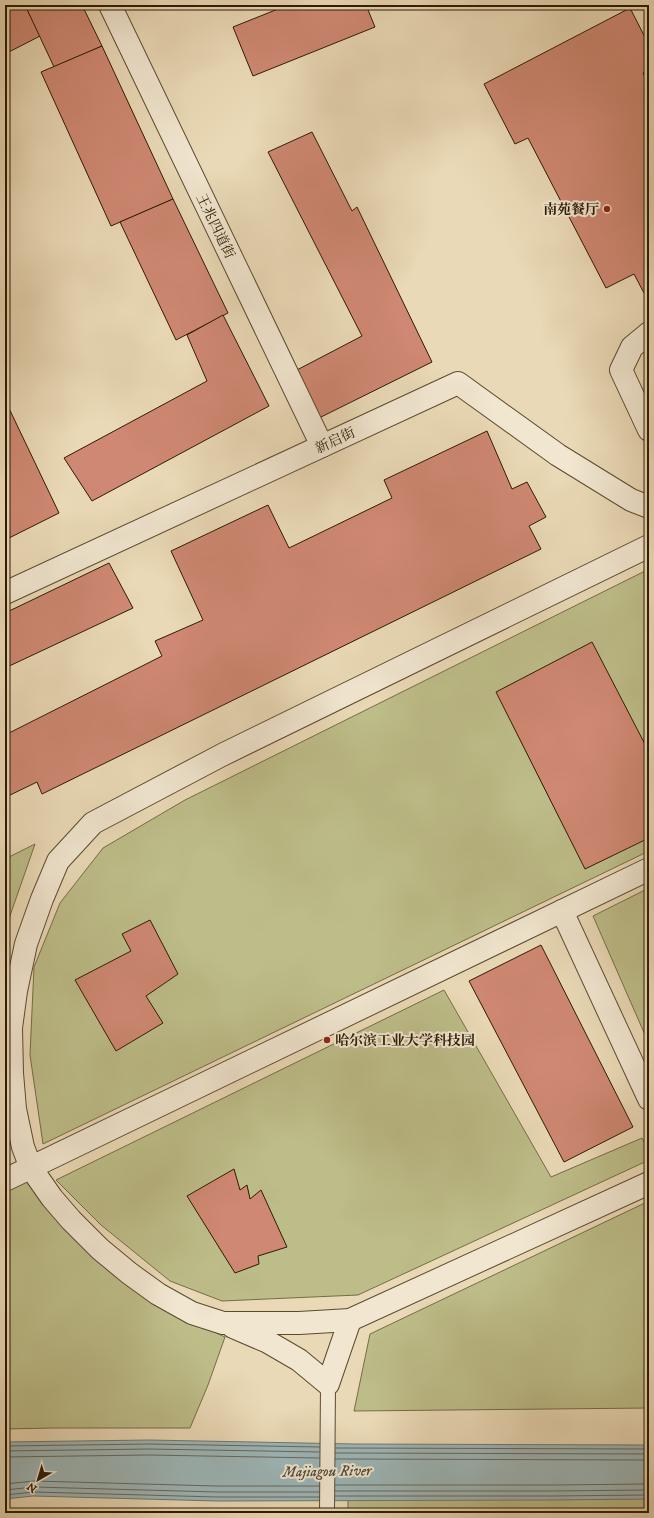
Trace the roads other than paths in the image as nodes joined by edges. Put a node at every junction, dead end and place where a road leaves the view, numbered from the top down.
1 (110, 5) edge
2 (649, 333) edge
3 (649, 430) edge
4 (322, 446) junction
5 (649, 507) edge
6 (649, 546) edge
7 (5, 593) edge
8 (649, 869) edge
9 (562, 911) junction
10 (649, 1099) edge
11 (31, 1168) junction
12 (5, 1180) edge
13 (649, 1183) edge
14 (350, 1320) junction
15 (224, 1323) junction
16 (328, 1384) junction
17 (327, 1513) edge

1 - 4 street, 王兆四道街
2 - 3 street
4 - 5 street, 新启街
4 - 7 street, 新启街
6 - 11 street
8 - 9 street
9 - 10 street
9 - 11 street
11 - 12 street
11 - 15 street
13 - 14 street
14 - 15 street
14 - 16 street
15 - 16 street
16 - 17 lane

